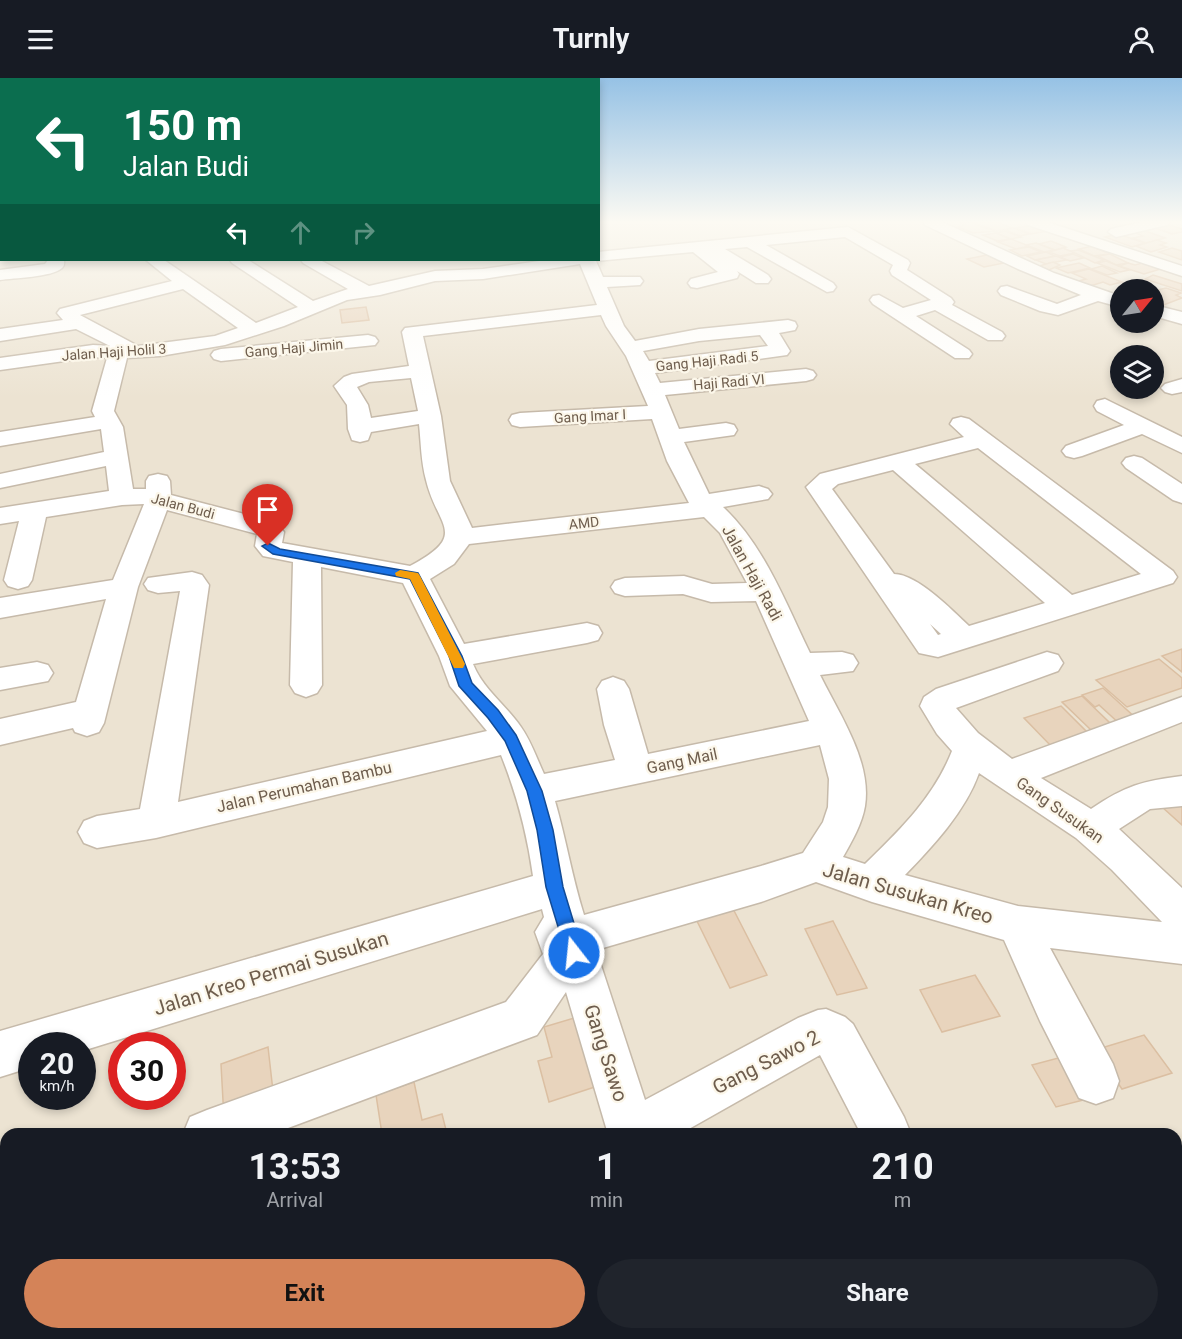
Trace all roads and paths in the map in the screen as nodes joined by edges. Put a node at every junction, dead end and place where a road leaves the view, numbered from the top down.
1 (184, 281) edge
2 (270, 281) edge
3 (346, 281) edge
4 (414, 281) edge
5 (601, 281) edge
6 (708, 281) edge
7 (818, 281) edge
8 (914, 281) edge
9 (1065, 281) edge
10 (187, 283) junction
11 (697, 284) dead end
12 (827, 287) dead end
13 (1110, 287) edge
14 (1008, 291) dead end
15 (366, 292) junction
16 (1093, 293) junction
17 (1110, 299) edge
18 (879, 300) dead end
19 (939, 305) junction
20 (310, 307) junction
21 (1053, 309) junction
22 (1164, 312) edge
23 (901, 314) junction
24 (1179, 315) edge
25 (79, 323) junction
26 (1078, 324) dead end
27 (788, 326) dead end
28 (254, 330) junction
29 (0, 335) edge
30 (995, 336) dead end
31 (368, 341) dead end
32 (219, 348) junction
33 (128, 353) junction
34 (962, 354) dead end
35 (0, 364) edge
36 (640, 364) junction
37 (420, 371) junction
38 (806, 375) dead end
39 (216, 378) dead end
40 (1105, 406) dead end
41 (430, 416) junction
42 (520, 420) dead end
43 (109, 421) junction
44 (1142, 426) junction
45 (726, 430) dead end
46 (0, 440) edge
47 (1182, 446) edge
48 (1074, 451) dead end
49 (116, 457) junction
50 (897, 461) junction
51 (1134, 464) dead end
52 (0, 481) edge
53 (159, 490) junction
54 (759, 494) dead end
55 (1182, 495) edge
56 (122, 497) junction
57 (705, 506) junction
58 (34, 511) junction
59 (0, 516) edge
60 (460, 537) junction
61 (307, 557) junction
62 (1172, 574) edge
63 (414, 576) junction
64 (18, 580) dead end
65 (158, 584) dead end
66 (124, 587) junction
67 (625, 587) dead end
68 (766, 592) junction
69 (1066, 606) junction
70 (0, 608) edge
71 (587, 633) dead end
72 (455, 656) junction
73 (842, 663) dead end
74 (1047, 663) dead end
75 (800, 665) junction
76 (37, 673) dead end
77 (0, 679) edge
78 (306, 685) dead end
79 (613, 689) dead end
80 (1182, 709) edge
81 (830, 730) junction
82 (0, 732) edge
83 (511, 739) junction
84 (971, 747) junction
85 (636, 770) junction
86 (1010, 775) junction
87 (534, 791) junction
88 (1182, 791) edge
89 (156, 822) junction
90 (1091, 829) junction
91 (97, 832) dead end
92 (816, 865) junction
93 (872, 884) junction
94 (548, 889) junction
95 (1182, 915) edge
96 (1018, 926) junction
97 (570, 938) junction
98 (1182, 944) edge
99 (0, 1054) edge
100 (1096, 1081) dead end
101 (223, 1128) edge
102 (630, 1128) edge
103 (643, 1128) edge
104 (883, 1128) edge

1 - 10 street
2 - 20 street
3 - 15 street
4 - 15 street, Jalan Haji Holil 3
5 - 36 street, Jalan Haji Radi
6 - 11 street
7 - 12 street
8 - 19 street
9 - 16 street
10 - 25 street
10 - 28 street
13 - 16 street
14 - 21 street
15 - 20 street, Jalan Haji Holil 3
16 - 17 street
16 - 21 street
18 - 23 street
19 - 23 street
19 - 30 street
20 - 28 street, Jalan Haji Holil 3
21 - 26 street
22 - 24 street
23 - 34 street
25 - 29 street
25 - 33 street
27 - 36 street, Gang Haji Radi 5
28 - 32 street, Jalan Haji Holil 3
31 - 32 street, Gang Haji Jimin
32 - 33 street, Jalan Haji Holil 3
32 - 39 street
33 - 35 street, Jalan Haji Holil 3
33 - 43 street
36 - 37 street
36 - 38 street, Haji Radi VI
36 - 42 street, Gang Imar I
36 - 45 street
36 - 57 street, Jalan Haji Radi
37 - 41 street
37 - 41 street
40 - 44 street
41 - 60 street
43 - 46 street
43 - 49 street
44 - 47 street
44 - 48 street
49 - 52 street
49 - 56 street
50 - 62 street
50 - 69 street
50 - 69 street
51 - 55 street
53 - 56 street, Jalan Budi
53 - 61 street, Jalan Budi
53 - 66 street
54 - 57 street, AMD
56 - 58 street, Jalan Budi
57 - 60 street, AMD
57 - 68 street, Jalan Haji Radi
58 - 59 street, Jalan Budi
58 - 64 street
60 - 63 street
61 - 63 street, Jalan Budi
61 - 78 street
62 - 69 street
63 - 72 street
65 - 89 street
66 - 70 street
66 - 82 street
67 - 68 street
68 - 75 street, Jalan Haji Radi
71 - 72 street
72 - 83 street
73 - 75 street
74 - 84 street, Gang Susukan
75 - 81 street, Jalan Haji Radi
76 - 77 street
79 - 85 street
80 - 86 street
81 - 85 street, Gang Mail
81 - 92 street, Jalan Haji Radi
83 - 87 street
83 - 89 street, Jalan Perumahan Bambu
84 - 86 street, Gang Susukan
84 - 93 street
85 - 87 street, Gang Mail
86 - 90 street, Gang Susukan
87 - 94 street
88 - 90 street
89 - 91 street, Jalan Perumahan Bambu
90 - 95 street, Gang Susukan
92 - 93 street, Jalan Susukan Kreo
92 - 97 street, Jalan Susukan Kreo
93 - 96 street, Jalan Susukan Kreo
94 - 97 street, Gang Sawo
94 - 99 street, Jalan Kreo Permai Susukan
94 - 101 street
96 - 98 street, Jalan Susukan Kreo
96 - 100 street
97 - 102 street, Gang Sawo
103 - 104 street, Gang Sawo 2

